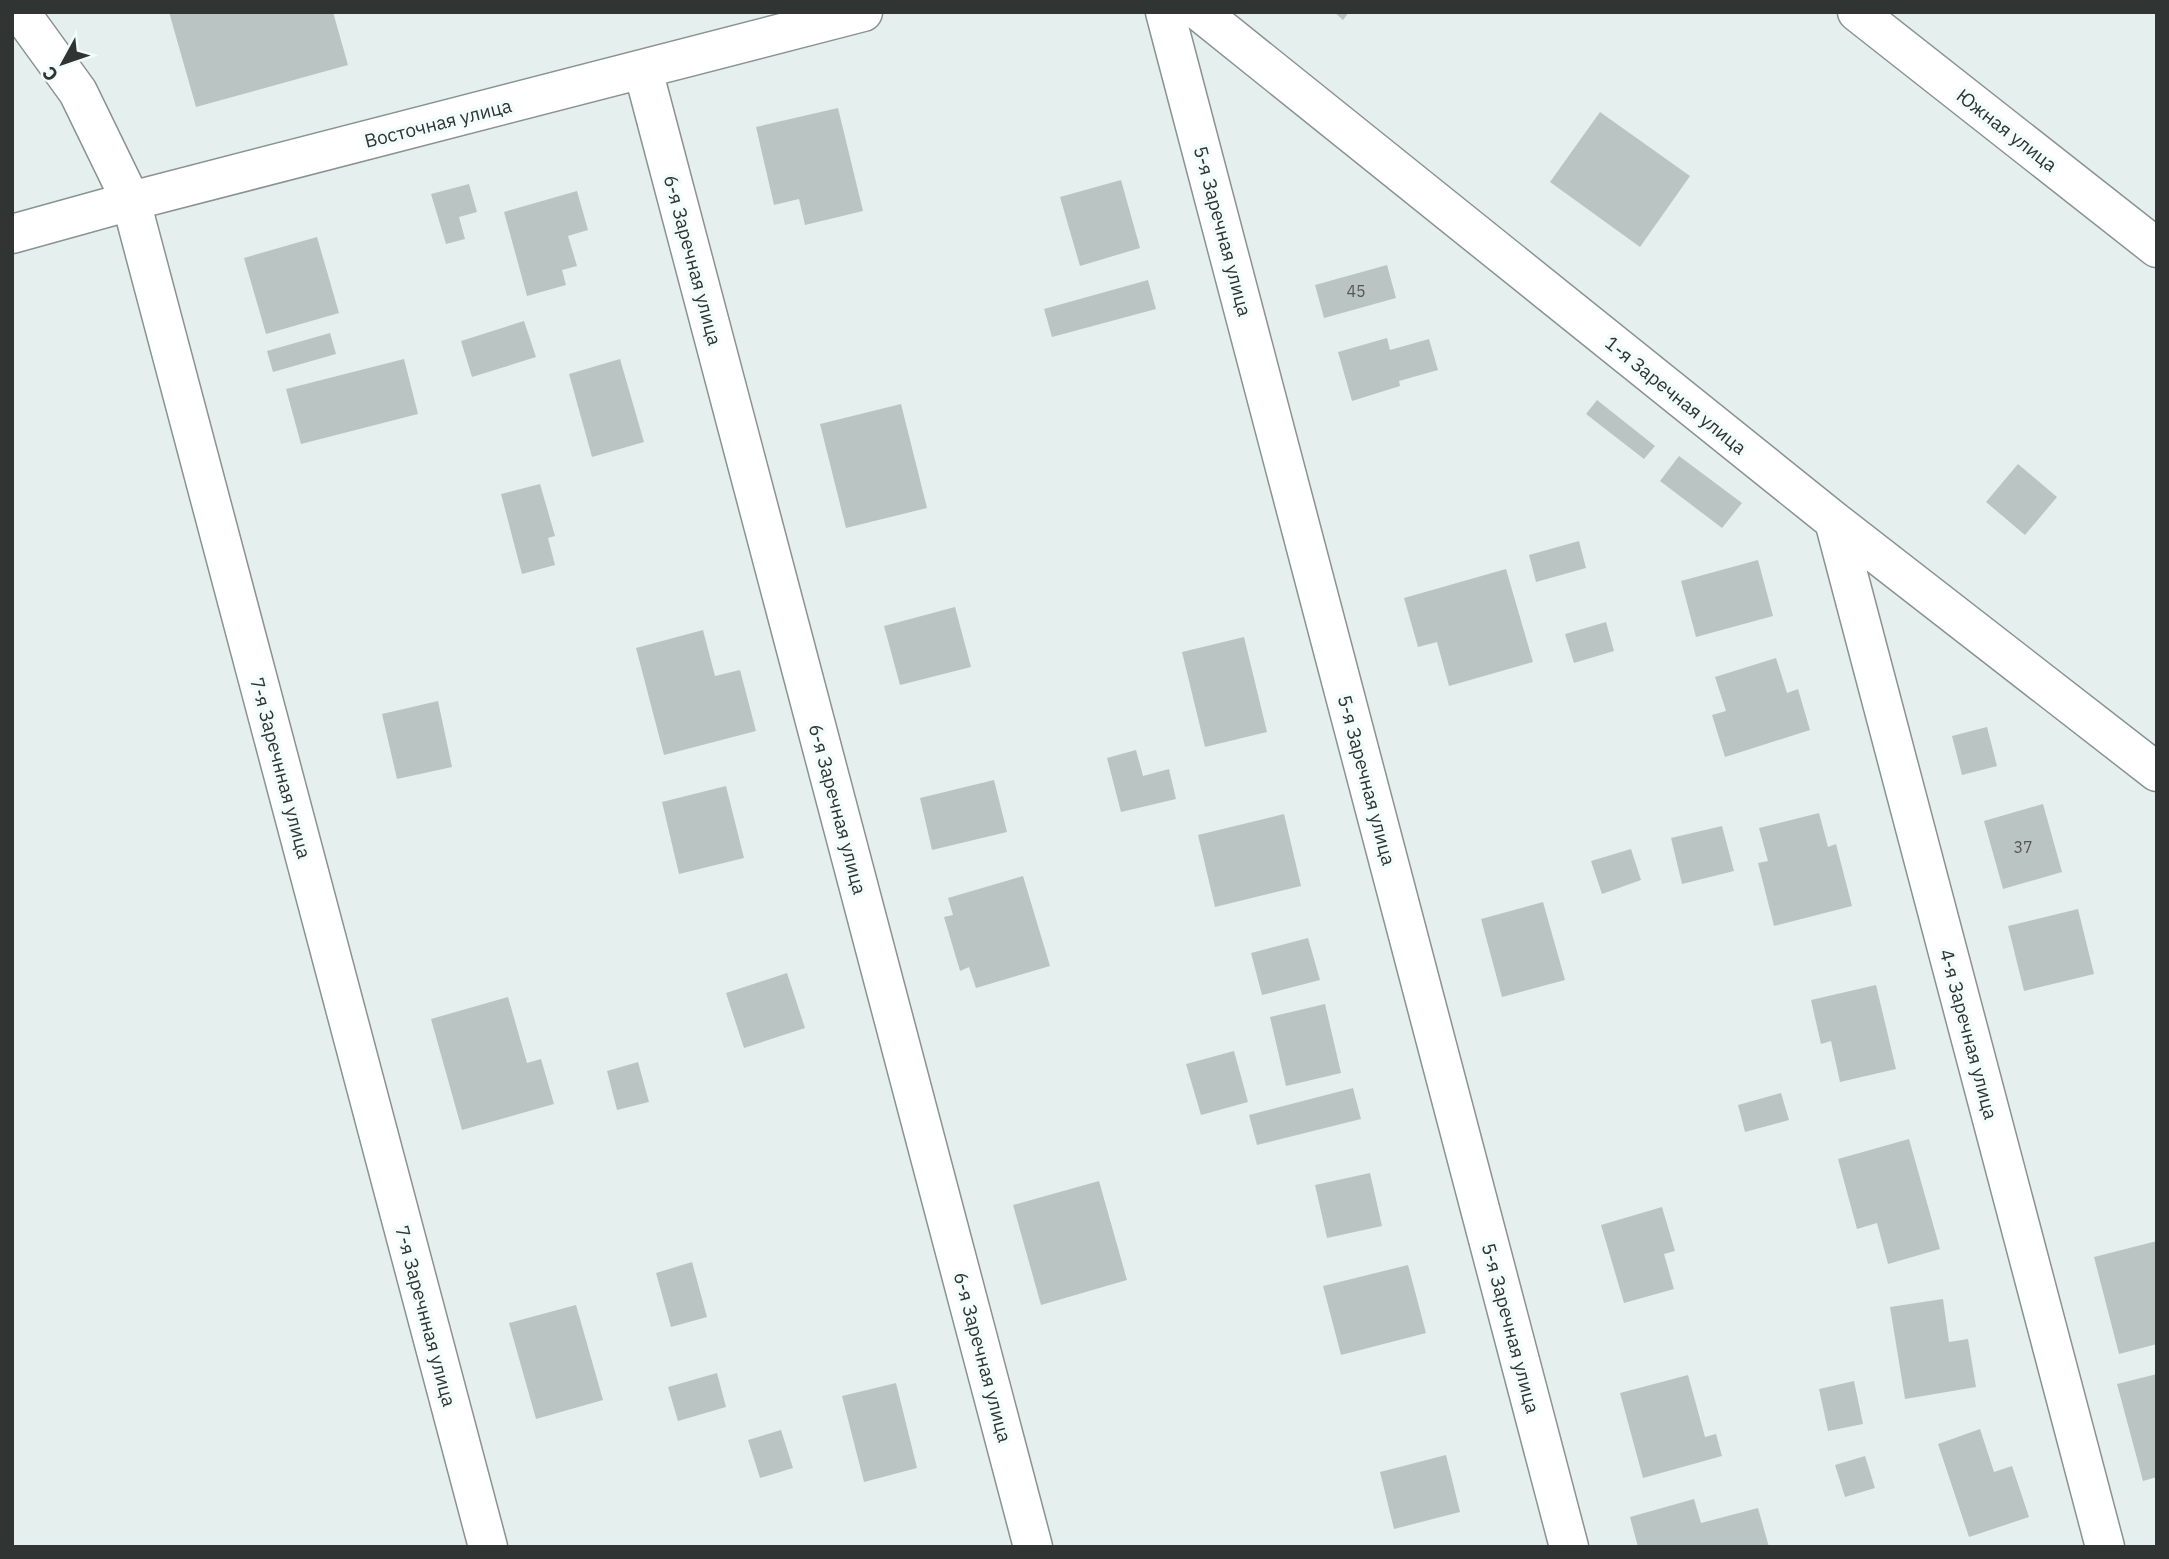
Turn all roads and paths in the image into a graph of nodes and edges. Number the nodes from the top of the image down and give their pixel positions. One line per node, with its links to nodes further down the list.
1 (20, 12): 7 (street, 7-я Заречнная улица)
2 (863, 12): 6 (street, Восточная улица)
3 (1166, 12): 14 (street, 5-я Заречная улица)
4 (1200, 12): 10 (street, 1-я Заречная улица)
5 (1857, 12): 9 (street, Южная улица)
6 (643, 70): 7 (street, Восточная улица); 13 (street, 6-я Заречная улица)
7 (131, 201): 8 (street, Восточная улица); 12 (street, 7-я Заречнная улица)
8 (12, 234)
9 (2157, 248)
10 (1834, 521): 11 (street, 1-я Заречная улица); 15 (street, 4-я Заречная улица)
11 (2157, 772)
12 (488, 1547)
13 (1033, 1547)
14 (1569, 1547)
15 (2105, 1547)

